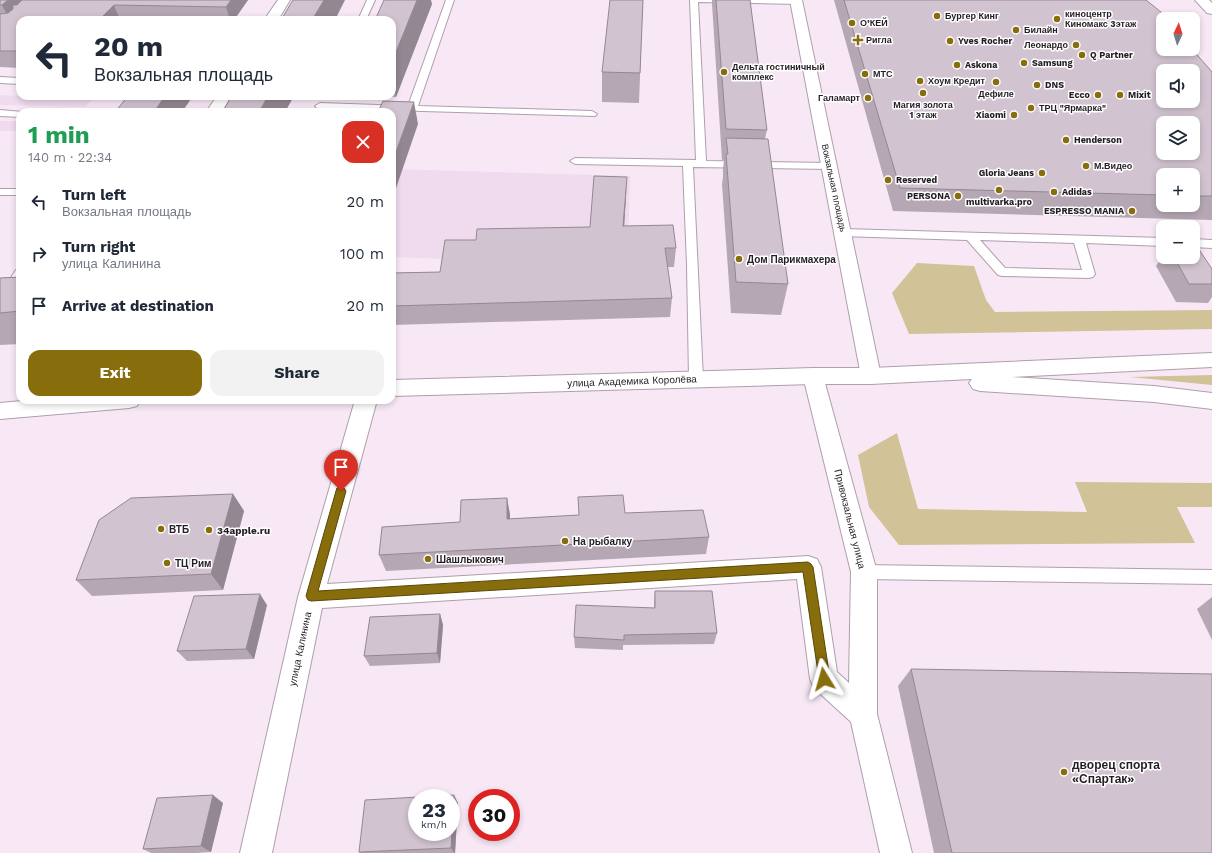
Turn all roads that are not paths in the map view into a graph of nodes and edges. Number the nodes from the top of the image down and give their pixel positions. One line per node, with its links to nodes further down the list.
1 (284, 0): 9 (street)
2 (371, 0): 10 (lane)
3 (450, 0): 14 (lane)
4 (694, 0): 20 (lane)
5 (697, 0): 7 (lane)
6 (1201, 0): 8 (street)
7 (797, 1): 21 (street, Вокзальная площадь)
8 (1212, 10)
9 (274, 16)
10 (364, 16)
11 (0, 80): 12 (lane)
12 (16, 81)
13 (396, 109): 14 (lane)
14 (412, 109): 17 (lane)
15 (0, 113): 16 (lane)
16 (16, 114)
17 (592, 114)
18 (575, 161): 19 (lane)
19 (688, 163): 20 (lane); 35 (lane)
20 (701, 164): 21 (lane)
21 (830, 166): 24 (street, Вокзальная площадь)
22 (0, 192): 23 (lane)
23 (16, 192)
24 (844, 233): 25 (lane); 34 (street, Вокзальная площадь)
25 (971, 237): 26 (lane); 26 (lane)
26 (1079, 240): 27 (lane)
27 (1156, 242)
28 (1200, 243): 29 (lane)
29 (1212, 244)
30 (16, 280): 31 (lane)
31 (10, 291)
32 (1212, 360): 34 (street)
33 (814, 376): 34 (street, улица Академика Королёва); 35 (street, улица Академика Королёва); 41 (street, Привокзальная улица)
34 (871, 376): 37 (street)
35 (696, 379): 36 (street, улица Академика Королёва)
36 (396, 388)
37 (1212, 401)
38 (51, 404): 40 (street)
39 (365, 404): 43 (street, улица Калинина)
40 (0, 410)
41 (864, 572): 42 (lane); 44 (street, Привокзальная улица)
42 (1212, 577)
43 (311, 596): 44 (street); 45 (street, улица Калинина)
44 (863, 714): 46 (street, Привокзальная улица)
45 (256, 853)
46 (896, 853)

